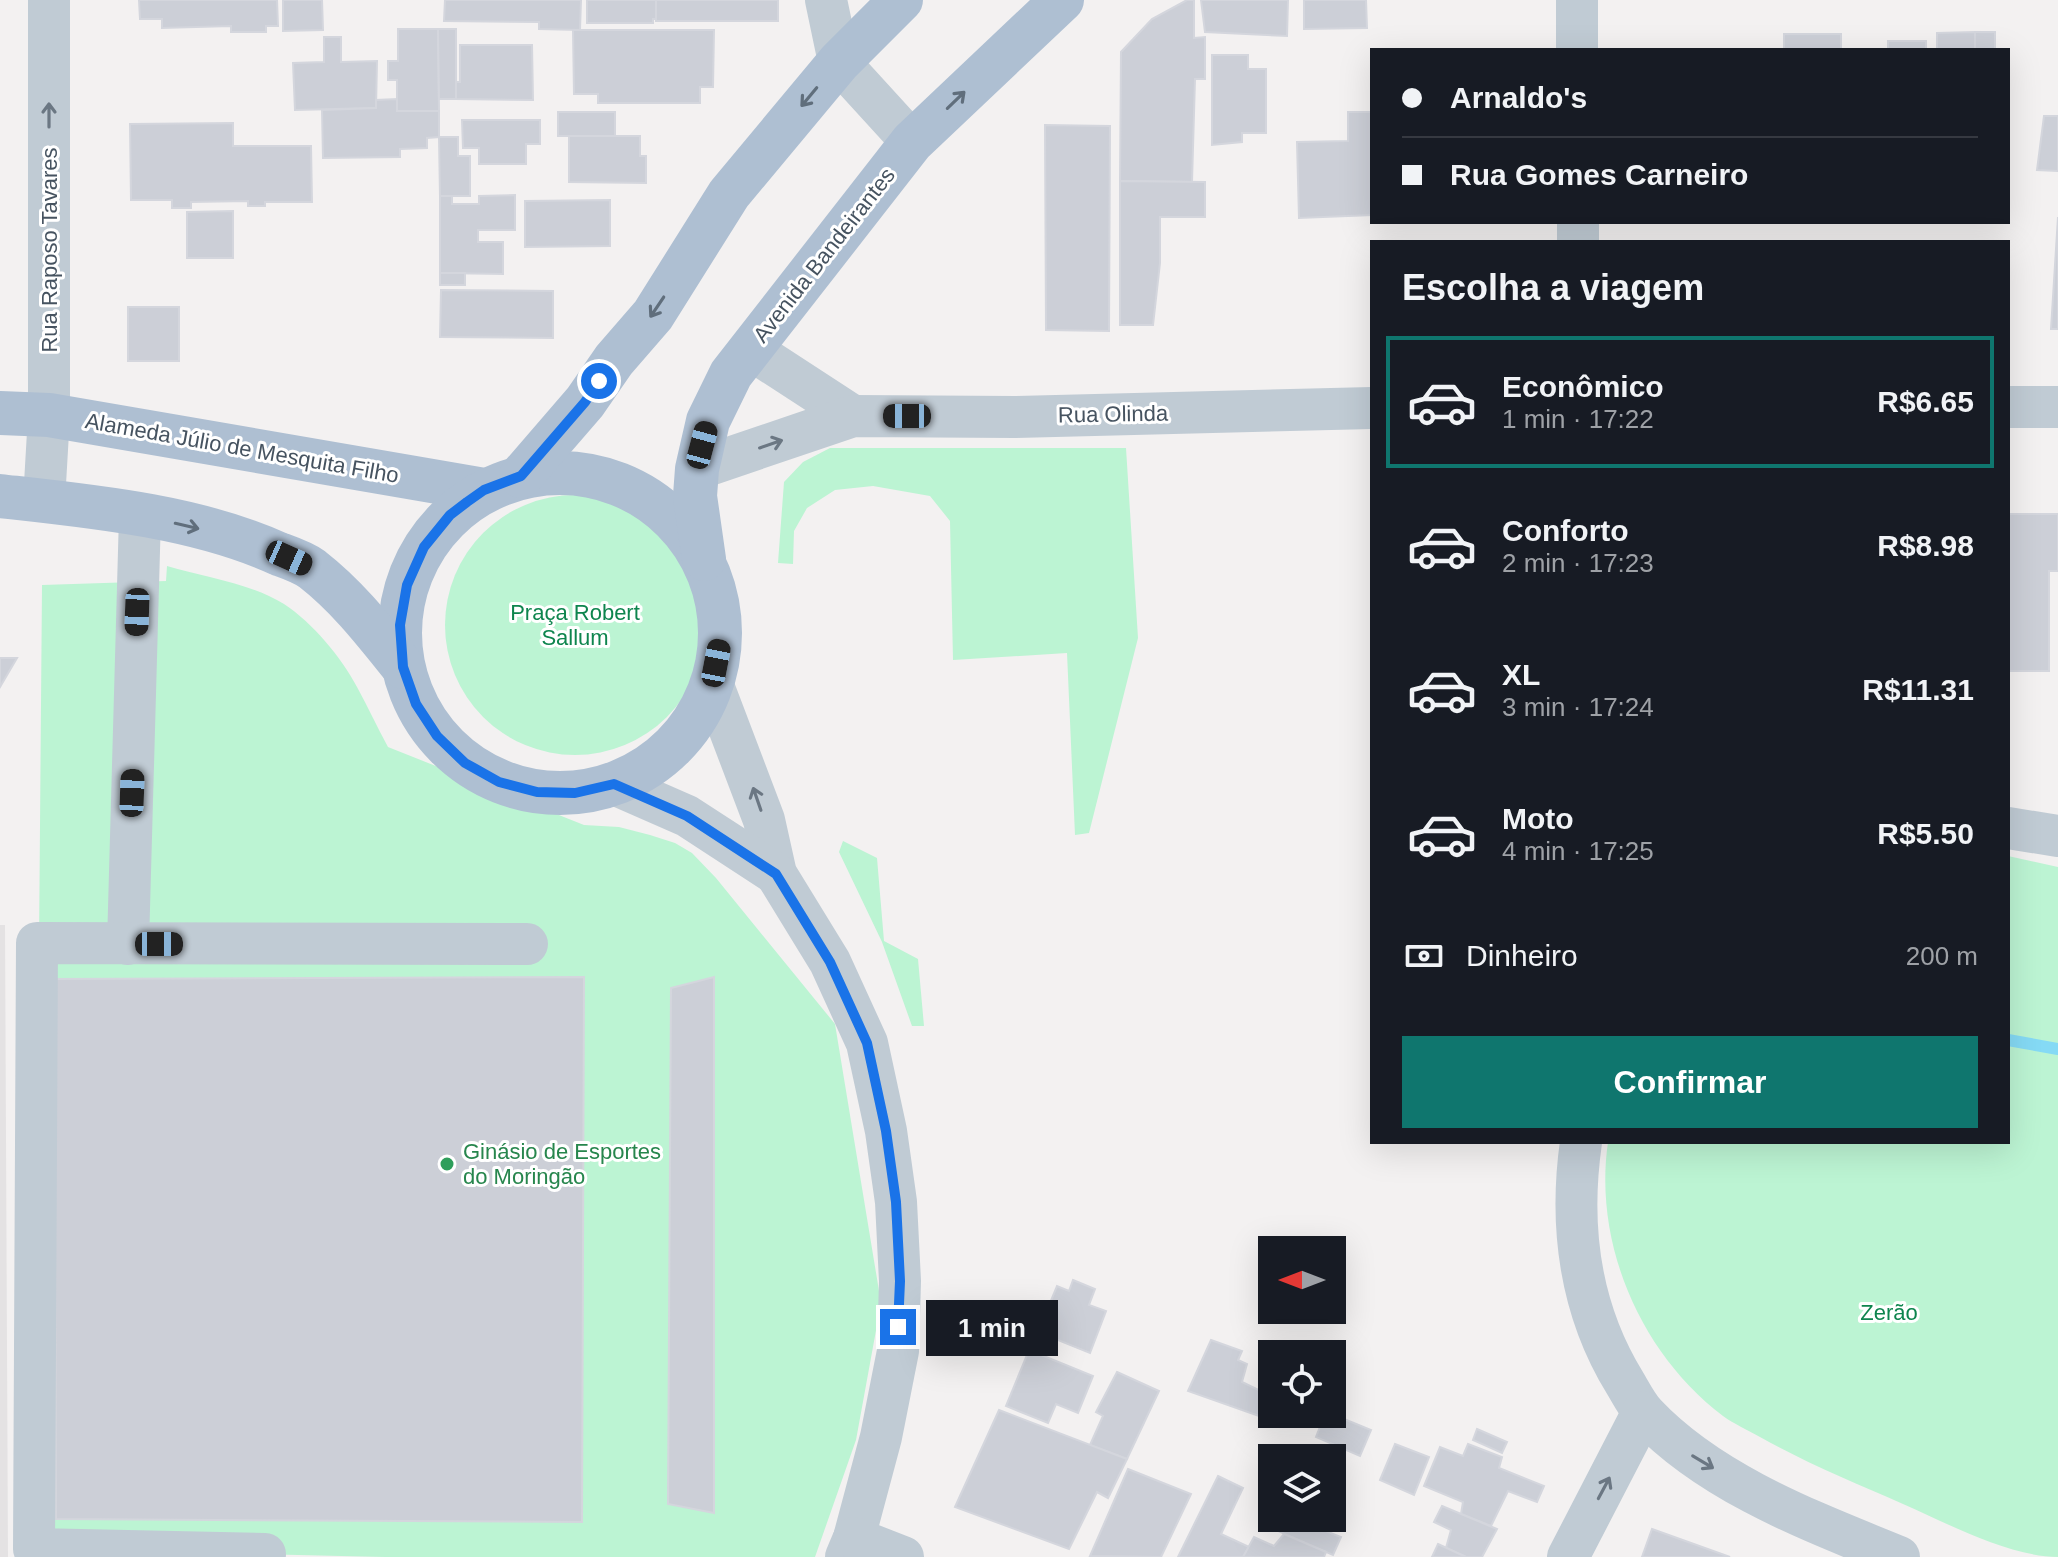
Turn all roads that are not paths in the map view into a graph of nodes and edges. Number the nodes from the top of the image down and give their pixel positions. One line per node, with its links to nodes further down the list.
1 (49, 0): 14 (street, Rua Raposo Tavares, one-way to 1)
2 (826, 0): 7 (street)
3 (901, 0): 7 (main road)
4 (1062, 0): 8 (main road, Avenida Bandeirantes, one-way to 4)
5 (1577, 0): 6 (street)
6 (1577, 48)
7 (839, 62): 8 (street); 17 (main road, one-way to 17)
8 (912, 142): 9 (main road, Avenida Bandeirantes)
9 (750, 349): 15 (street); 16 (main road, Avenida Bandeirantes)
10 (2010, 407): 11 (street)
11 (2058, 407)
12 (1370, 408): 15 (street, Rua Olinda)
13 (0, 413): 14 (main road, Alameda Júlio de Mesquita Filho)
14 (49, 415): 17 (main road, Alameda Júlio de Mesquita Filho); 19 (street, Rua Raposo Tavares)
15 (853, 416): 16 (street, Rua Olinda, one-way to 15)
16 (697, 469): 21 (main road, Avenida Bandeirantes)
17 (502, 483): 21 (main road); 22 (main road)
18 (0, 496): 19 (main road)
19 (44, 501): 20 (main road)
20 (140, 515): 22 (main road, one-way to 22); 28 (street)
21 (705, 565): 23 (main road)
22 (403, 667): 24 (main road)
23 (712, 683): 24 (main road); 27 (street, one-way to 23)
24 (614, 784): 27 (street)
25 (2010, 828): 26 (street)
26 (2058, 836)
27 (776, 874): 32 (street)
28 (128, 944): 29 (street); 33 (street)
29 (527, 944)
30 (1581, 1144): 31 (street)
31 (1643, 1412): 35 (street, one-way to 31); 36 (street, one-way to 36)
32 (850, 1548): 34 (street)
33 (265, 1554)
34 (903, 1557)
35 (1568, 1557)
36 (1899, 1557)

